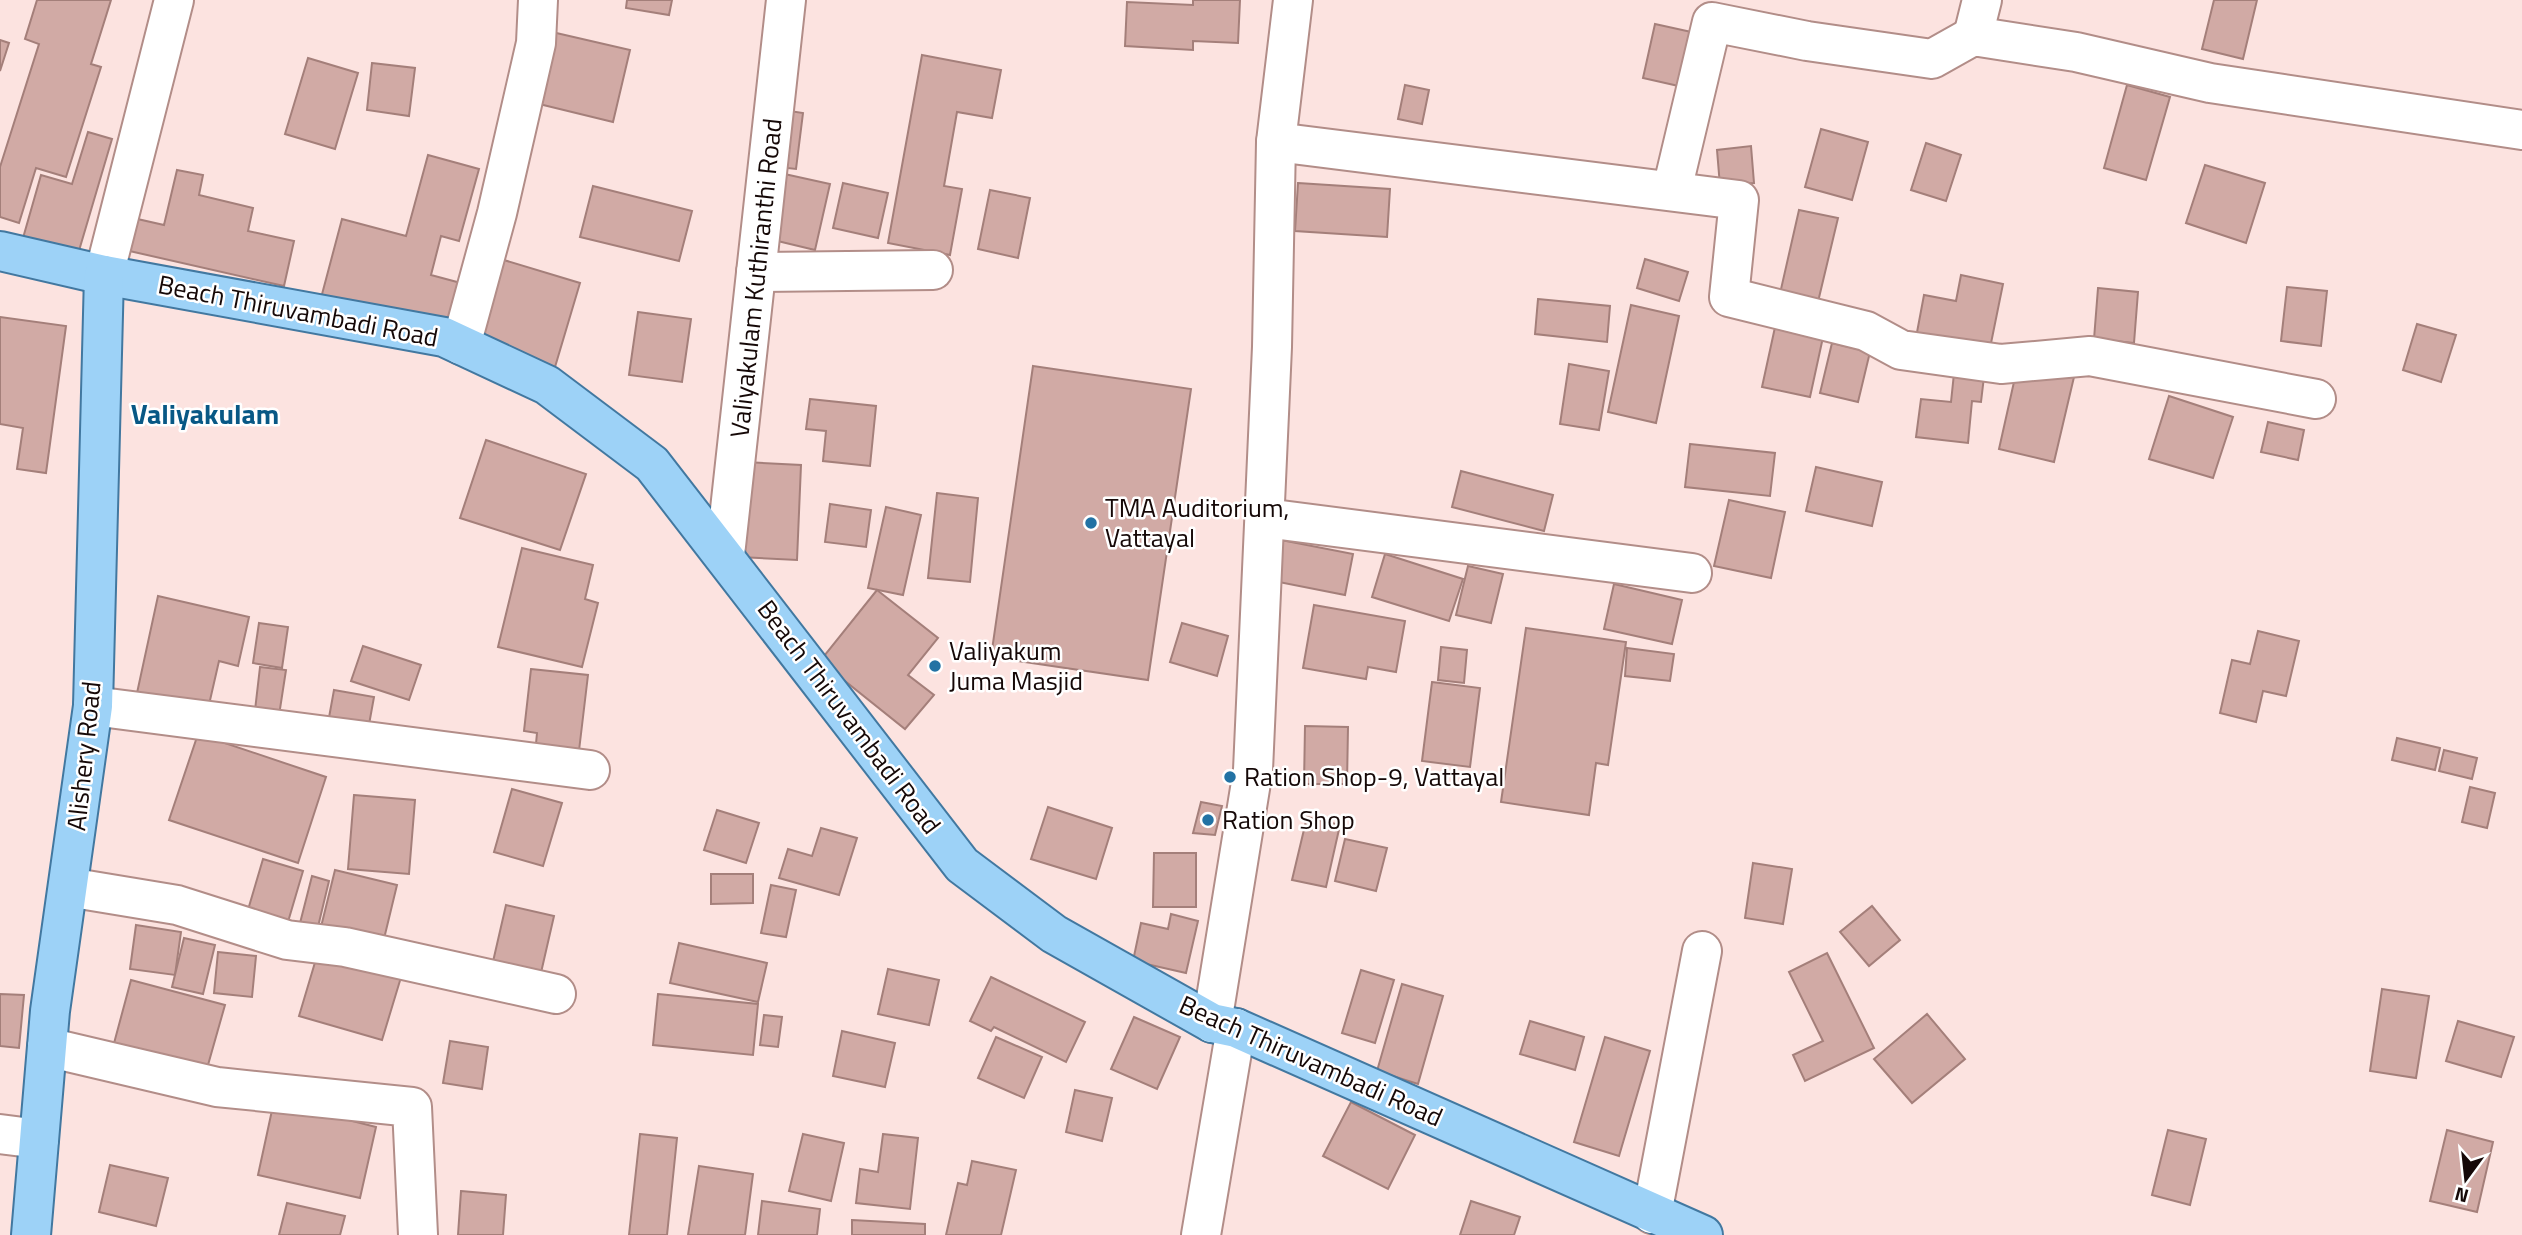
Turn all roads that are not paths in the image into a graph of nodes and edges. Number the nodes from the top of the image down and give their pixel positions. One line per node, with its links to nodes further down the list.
1 (174, 0): 13 (street)
2 (538, 0): 14 (street)
3 (786, 0): 12 (street, Valiyakulam Kuthiranthi Road)
4 (1293, 0): 8 (street)
5 (1982, 0): 6 (street)
6 (1973, 36): 7 (street); 9 (street)
7 (2522, 130)
8 (1276, 142): 9 (street); 16 (street)
9 (1672, 190): 15 (street)
10 (0, 251): 13 (main road, Beach Thiruvambadi Road)
11 (933, 270): 12 (street)
12 (756, 272): 17 (street, Valiyakulam Kuthiranthi Road)
13 (104, 275): 14 (main road, Beach Thiruvambadi Road); 19 (main road, Alishery Road)
14 (461, 345): 17 (main road, Beach Thiruvambadi Road)
15 (2316, 399)
16 (1265, 519): 18 (street); 24 (street)
17 (725, 555): 24 (main road, Beach Thiruvambadi Road)
18 (1692, 573)
19 (93, 706): 20 (street); 21 (main road, Alishery Road)
20 (590, 770)
21 (68, 887): 23 (street); 25 (main road, Alishery Road)
22 (1702, 951): 28 (street)
23 (556, 994)
24 (1224, 1025): 28 (main road, Beach Thiruvambadi Road); 31 (street)
25 (47, 1047): 27 (main road, Alishery Road); 30 (street)
26 (0, 1134): 27 (street)
27 (39, 1139): 29 (main road, Alishery Road)
28 (1653, 1214): 32 (main road, Beach Thiruvambadi Road)
29 (31, 1235)
30 (418, 1235)
31 (1201, 1235)
32 (1703, 1235)

